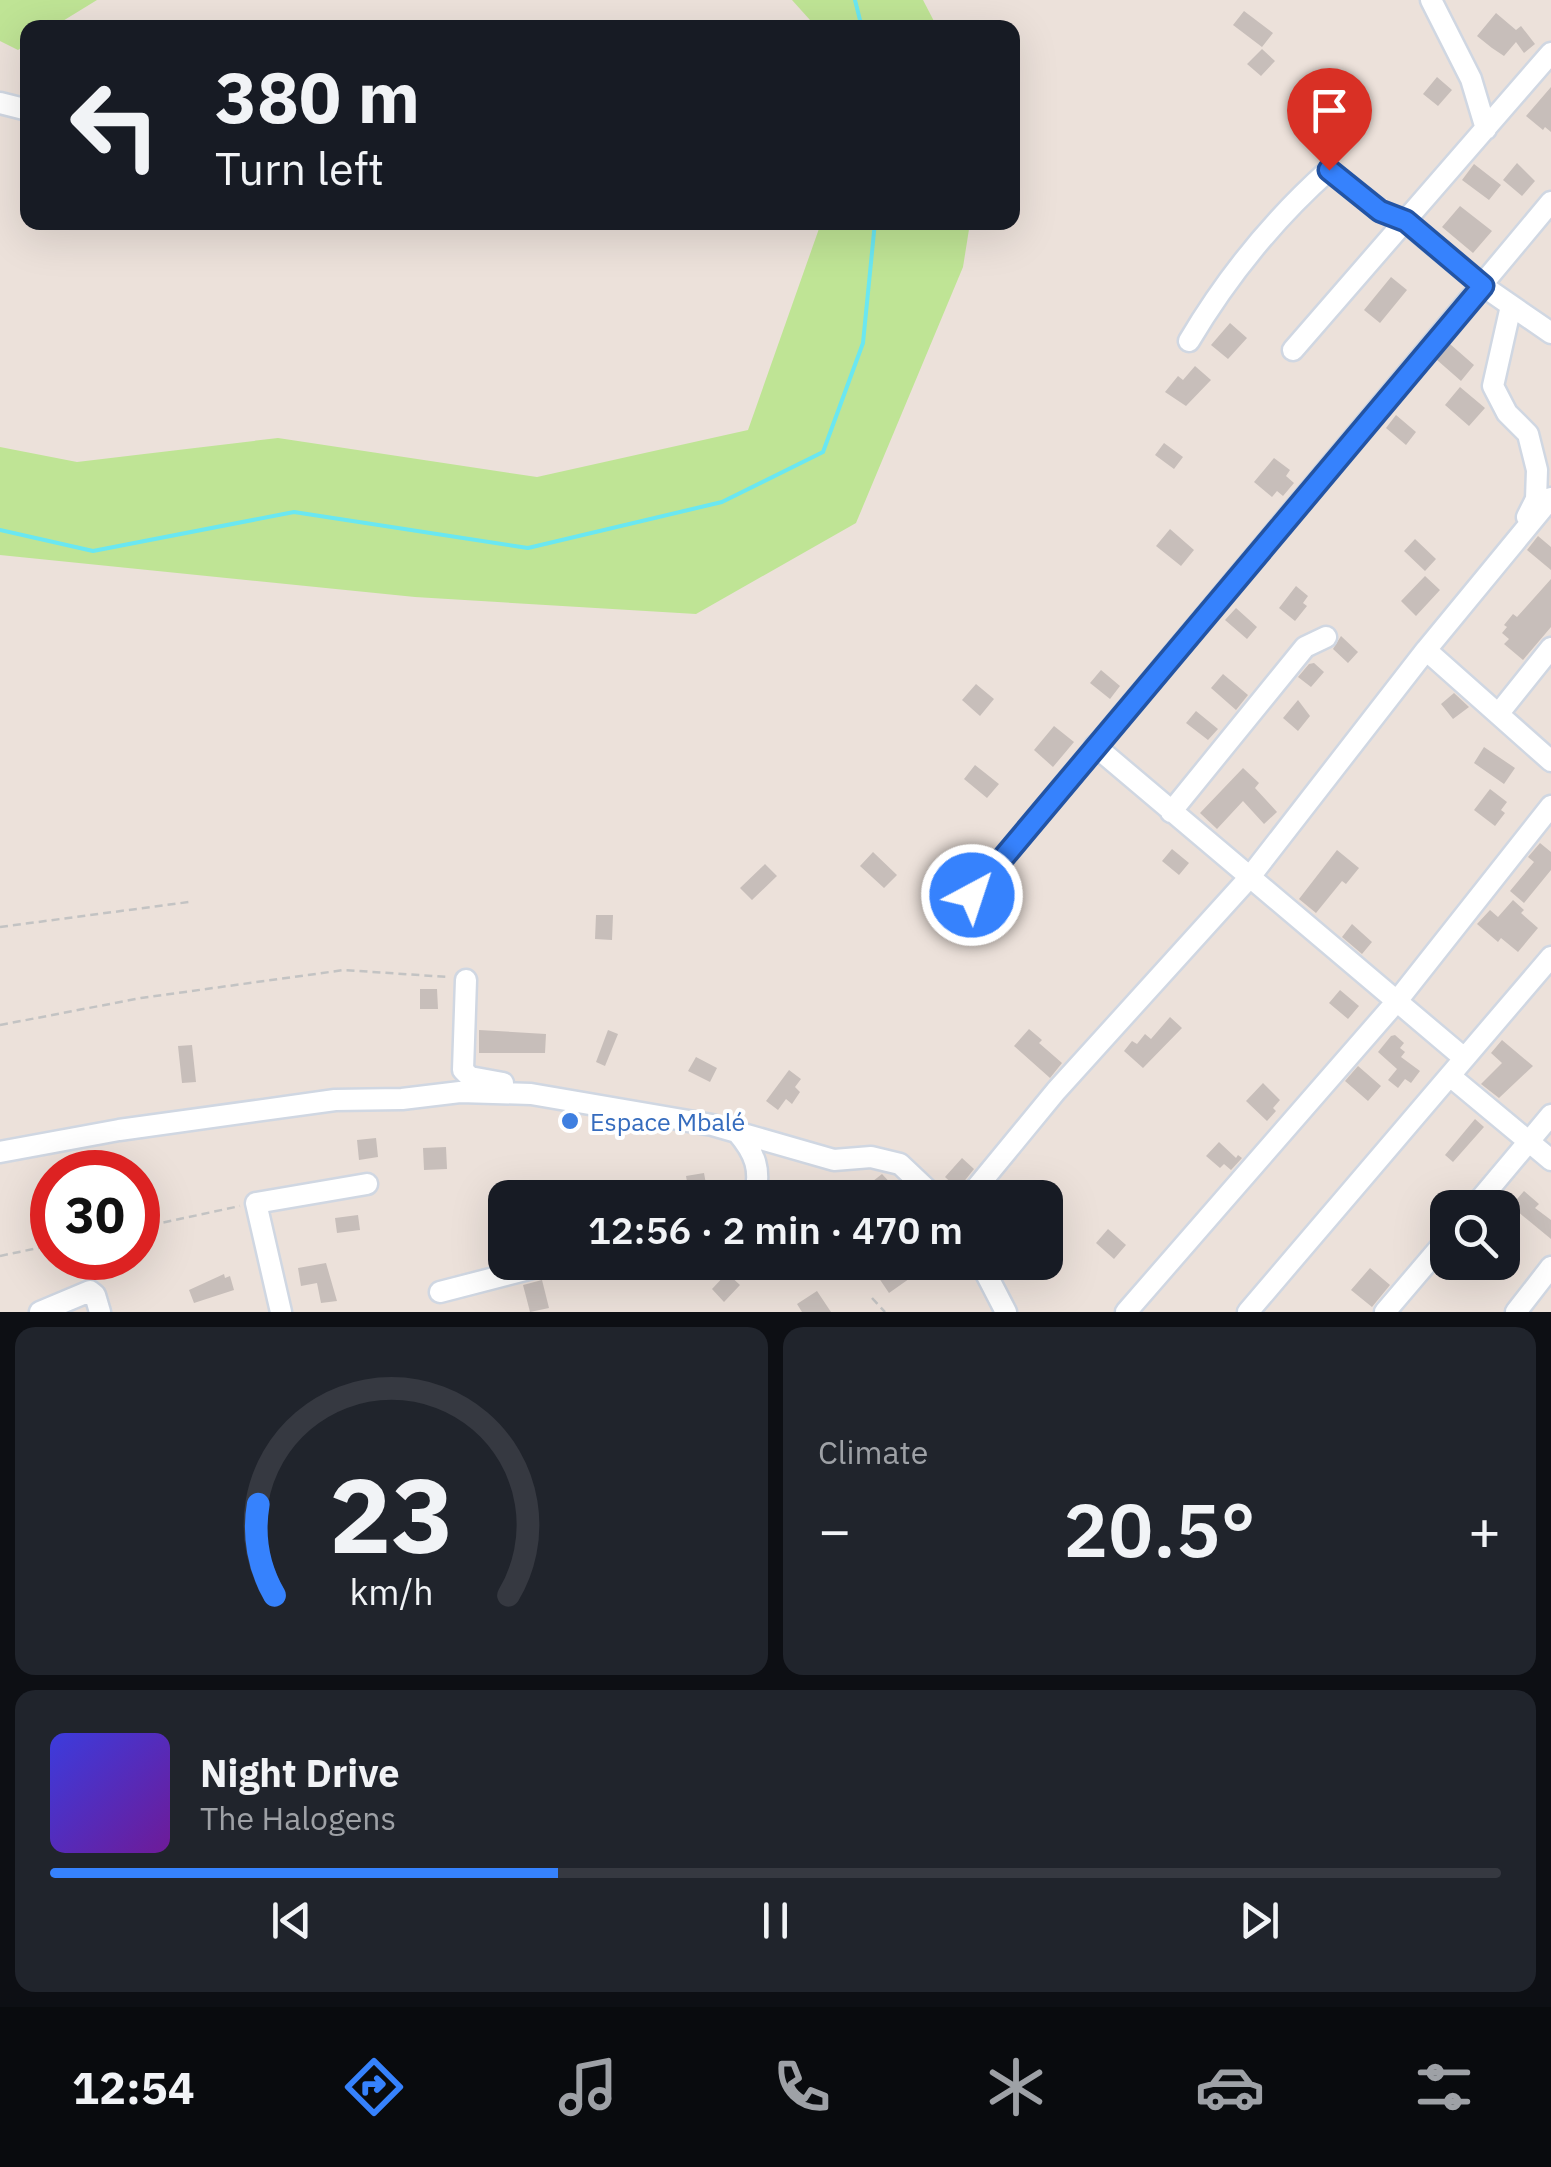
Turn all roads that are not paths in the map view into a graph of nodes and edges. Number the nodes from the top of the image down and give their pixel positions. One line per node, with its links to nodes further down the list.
1 (1430, 0): 3 (street)
2 (1551, 53): 3 (street)
3 (1486, 129): 5 (street)
4 (1551, 202): 6 (street)
5 (1406, 221): 6 (street); 9 (street); 10 (street)
6 (1483, 286): 7 (street); 18 (street)
7 (1511, 306): 8 (street); 13 (street)
8 (1551, 333)
9 (1189, 342)
10 (1292, 350)
11 (1551, 498): 12 (street)
12 (1544, 521): 13 (street)
13 (1518, 537): 16 (street)
14 (1326, 637): 21 (street)
15 (1551, 648): 17 (street)
16 (1426, 650): 17 (street); 22 (street)
17 (1499, 714): 19 (street)
18 (1095, 746): 21 (street); 23 (street)
19 (1551, 761)
20 (1551, 806): 26 (street)
21 (1171, 812): 22 (street)
22 (1249, 878): 26 (street); 37 (street)
23 (972, 895)
24 (1551, 956): 27 (street)
25 (466, 980): 29 (street)
26 (1397, 1001): 27 (street); 49 (street)
27 (1464, 1058): 28 (street)
28 (1450, 1076): 32 (street); 50 (street)
29 (532, 1094): 31 (street); 33 (street)
30 (1551, 1115): 32 (street)
31 (738, 1132): 35 (street); 36 (street)
32 (1529, 1141): 34 (street); 39 (street)
33 (0, 1152)
34 (1551, 1160)
35 (757, 1180)
36 (917, 1180)
37 (983, 1180)
38 (368, 1184): 47 (street)
39 (1488, 1190)
40 (1430, 1259): 51 (street)
41 (1551, 1267): 52 (street)
42 (488, 1280): 44 (street)
43 (989, 1280): 48 (street)
44 (440, 1292)
45 (40, 1312): 46 (street)
46 (100, 1312)
47 (281, 1312)
48 (1006, 1312)
49 (1126, 1312)
50 (1248, 1312)
51 (1385, 1312)
52 (1516, 1312)

